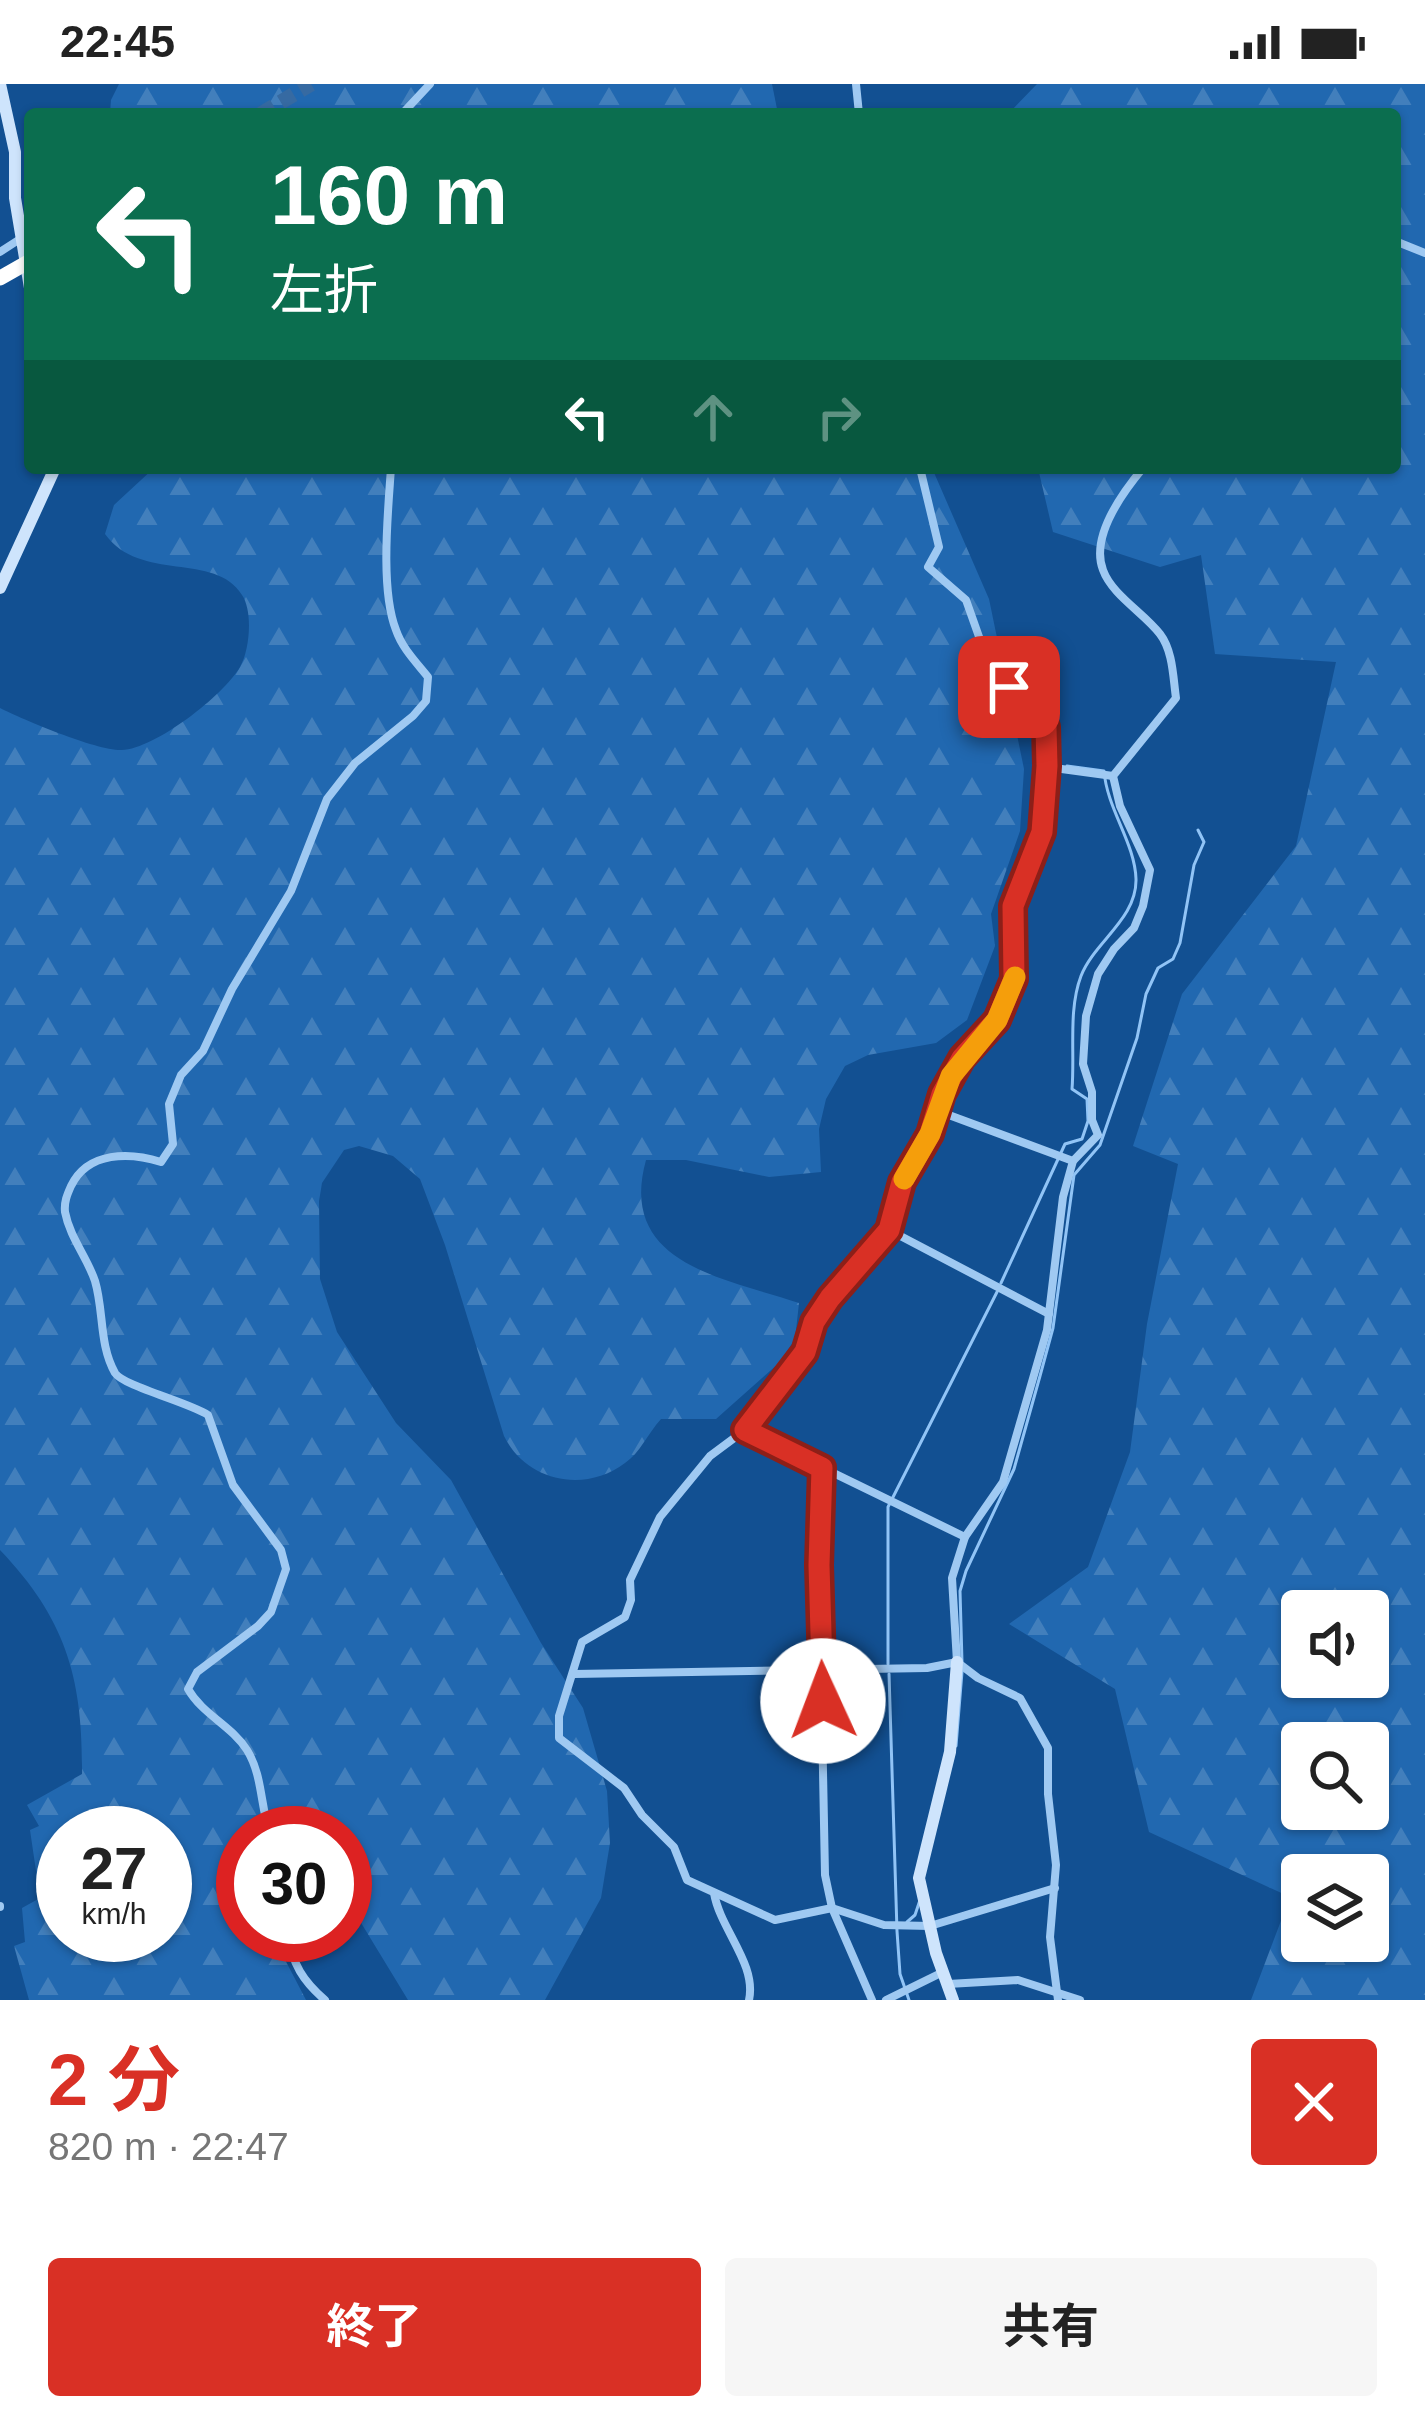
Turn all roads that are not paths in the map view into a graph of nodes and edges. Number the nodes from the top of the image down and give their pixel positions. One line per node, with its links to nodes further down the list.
1 (430, 84): 3 (street)
2 (0, 85): 4 (main road)
3 (408, 108)
4 (24, 226)
5 (24, 254): 6 (highway, bridge)
6 (0, 274)
7 (52, 474): 11 (main road)
8 (391, 474): 24 (street)
9 (921, 474): 12 (street)
10 (1139, 474): 13 (street)
11 (0, 588)
12 (1047, 766): 13 (street); 14 (street)
13 (1113, 776): 15 (street)
14 (938, 1111): 15 (street); 16 (street)
15 (1073, 1161): 17 (street)
16 (889, 1230): 17 (street); 18 (street)
17 (1049, 1314): 20 (street)
18 (745, 1430): 19 (street); 23 (street)
19 (822, 1468): 20 (street); 22 (street)
20 (965, 1537): 21 (street)
21 (957, 1662): 22 (street); 25 (street); 28 (main road)
22 (821, 1669): 23 (street); 27 (street)
23 (574, 1675): 26 (street)
24 (263, 1806)
25 (1055, 1888): 28 (street); 31 (street)
26 (714, 1893): 27 (street); 33 (street)
27 (832, 1908): 28 (street); 34 (street)
28 (930, 1926): 30 (main road)
29 (294, 1962): 32 (street)
30 (946, 1978): 31 (street); 35 (street); 36 (main road)
31 (1058, 1996): 37 (street)
32 (325, 2000)
33 (748, 2000)
34 (872, 2000)
35 (886, 2000)
36 (952, 2000)
37 (1080, 2000)

